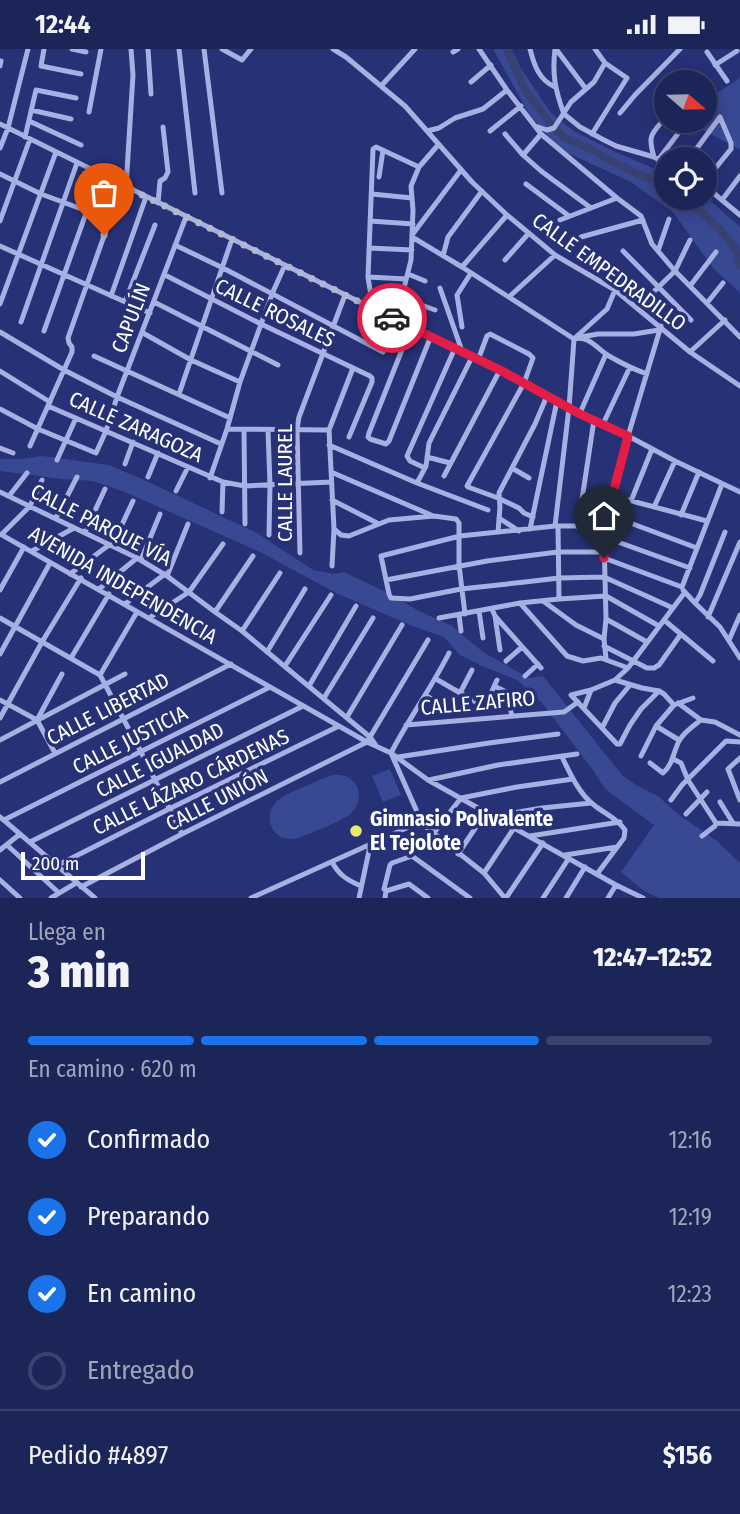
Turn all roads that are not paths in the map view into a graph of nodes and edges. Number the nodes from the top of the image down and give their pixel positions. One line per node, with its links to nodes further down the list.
1 (28, 49): 43 (street)
2 (44, 49): 25 (street)
3 (72, 49): 19 (street)
4 (101, 49): 36 (street)
5 (131, 49): 73 (street)
6 (148, 49): 32 (street)
7 (179, 49): 75 (street)
8 (213, 49): 18 (street)
9 (222, 49): 10 (street)
10 (251, 49)
11 (334, 49): 28 (street, CALLE EMPEDRADILLO)
12 (415, 49): 28 (street)
13 (479, 49): 23 (street)
14 (530, 49): 29 (street)
15 (556, 49): 29 (street); 30 (street)
16 (595, 49): 22 (street)
17 (680, 49): 37 (street)
18 (204, 51): 76 (street)
19 (86, 52)
20 (707, 52): 24 (street)
21 (738, 52): 24 (street)
22 (606, 63): 30 (street); 50 (street)
23 (491, 65): 27 (street); 31 (street)
24 (715, 65): 26 (street)
25 (81, 74)
26 (727, 81)
27 (471, 82)
28 (381, 86): 44 (street, CALLE EMPEDRADILLO)
29 (555, 87): 38 (street)
30 (586, 89): 38 (street)
31 (507, 90): 34 (street); 44 (street)
32 (151, 94)
33 (76, 98): 35 (street)
34 (521, 106): 45 (street); 46 (street)
35 (31, 110): 39 (street); 40 (street)
36 (89, 112)
37 (620, 113)
38 (564, 114): 46 (street); 50 (street)
39 (71, 119)
40 (29, 121): 51 (street); 52 (street)
41 (0, 124): 43 (street)
42 (163, 127): 85 (street)
43 (8, 128): 51 (street); 56 (street)
44 (427, 131): 53 (street, CALLE EMPEDRADILLO)
45 (490, 131)
46 (544, 132): 60 (street); 82 (street)
47 (654, 132): 59 (street)
48 (678, 133): 54 (street)
49 (505, 134): 60 (street)
50 (592, 134): 61 (street)
51 (28, 138): 58 (street); 71 (street)
52 (81, 145)
53 (438, 145): 63 (street); 65 (street, CALLE EMPEDRADILLO)
54 (666, 147)
55 (698, 147): 64 (street)
56 (0, 148)
57 (383, 150): 63 (street); 68 (street); 68 (street)
58 (56, 152): 62 (street); 77 (street)
59 (654, 153)
60 (523, 155): 86 (street)
61 (654, 158)
62 (77, 163): 67 (street); 84 (street)
63 (419, 167): 81 (street)
64 (717, 167)
65 (461, 170): 74 (street, CALLE EMPEDRADILLO); 100 (street)
66 (0, 174): 71 (street)
67 (100, 174): 73 (street); 87 (street)
68 (375, 176): 70 (street); 78 (street)
69 (740, 176): 83 (street)
70 (387, 178)
71 (15, 181): 77 (street); 95 (street)
72 (526, 184): 90 (street)
73 (124, 186): 80 (street); 127 (street)
74 (482, 191): 89 (street, CALLE EMPEDRADILLO); 113 (street)
75 (195, 193)
76 (222, 193)
77 (41, 194): 84 (street); 111 (street)
78 (372, 194): 81 (street); 96 (street)
79 (717, 195): 83 (street)
80 (146, 197): 85 (street); 134 (street)
81 (412, 198): 97 (street)
82 (617, 198): 86 (street); 94 (street)
83 (722, 200): 88 (street)
84 (63, 202): 87 (street); 115 (street)
85 (158, 203): 91 (street)
86 (591, 208): 90 (street)
87 (87, 211): 121 (street)
88 (740, 213)
89 (507, 215): 99 (street, CALLE EMPEDRADILLO); 117 (street)
90 (569, 216): 93 (street)
91 (186, 217): 102 (street); 104 (street, CAPULÍN)
92 (669, 219): 109 (street)
93 (560, 220)
94 (643, 220): 101 (street); 109 (street)
95 (0, 221)
96 (370, 221): 97 (street); 106 (street)
97 (412, 224): 100 (street)
98 (155, 225): 138 (street)
99 (529, 233): 112 (street, CALLE EMPEDRADILLO); 114 (street)
100 (412, 236): 107 (street); 113 (street)
101 (581, 237)
102 (232, 239): 116 (street); 118 (street)
103 (690, 240): 119 (street)
104 (175, 245): 118 (street); 122 (street, CAPULÍN)
105 (0, 246): 111 (street)
106 (369, 247): 107 (street); 124 (street)
107 (412, 250): 123 (street)
108 (623, 251): 129 (street)
109 (658, 251): 119 (street)
110 (716, 252): 128 (street)
111 (19, 254): 115 (street); 141 (street)
112 (555, 255): 131 (street, CALLE EMPEDRADILLO); 135 (street)
113 (443, 256): 117 (street)
114 (505, 260)
115 (41, 264): 121 (street); 149 (street)
116 (285, 265): 132 (street); 133 (street)
117 (461, 267): 120 (street)
118 (223, 268): 132 (street); 137 (street)
119 (675, 271): 128 (street); 129 (street)
120 (471, 273): 135 (street); 154 (street)
121 (65, 275): 127 (street); 156 (street)
122 (165, 275): 137 (street, CALLE ROSALES); 139 (street, CAPULÍN)
123 (407, 276): 124 (street); 125 (street); 136 (street)
124 (368, 277): 143 (street)
125 (425, 281)
126 (723, 283): 140 (street)
127 (86, 285): 134 (street); 176 (street)
128 (690, 286): 140 (street)
129 (658, 287): 142 (street); 147 (street)
130 (440, 288): 164 (street)
131 (615, 290): 142 (street, CALLE EMPEDRADILLO); 162 (street)
132 (272, 294): 150 (street); 151 (street)
133 (345, 295): 143 (street); 151 (street, CALLE LAUREL)
134 (111, 296): 138 (street)
135 (509, 297): 162 (street)
136 (402, 298): 144 (street); 146 (street)
137 (212, 299): 150 (street, CALLE ROSALES); 152 (street)
138 (125, 302): 145 (street)
139 (154, 302): 145 (street, CAPULÍN); 152 (street)
140 (707, 303): 148 (street)
141 (0, 304)
142 (637, 308): 155 (street, CALLE EMPEDRADILLO)
143 (375, 309): 146 (street)
144 (435, 310)
145 (150, 313): 158 (street, CAPULÍN)
146 (396, 320): 153 (street)
147 (691, 320)
148 (725, 320): 159 (street); 167 (street)
149 (21, 322)
150 (261, 324): 165 (street); 168 (street, CALLE ROSALES)
151 (334, 325): 166 (street); 168 (street, CALLE LAUREL)
152 (202, 327): 165 (street); 172 (street)
153 (411, 327): 160 (street); 160 (street)
154 (463, 327)
155 (660, 328): 161 (street); 167 (street, CALLE EMPEDRADILLO); 180 (street)
156 (44, 331)
157 (0, 332): 176 (street)
158 (143, 333): 172 (street); 177 (street, CAPULÍN)
159 (740, 335)
160 (431, 336): 163 (street)
161 (581, 337): 162 (street); 169 (street)
162 (573, 339): 189 (street)
163 (455, 348): 164 (street); 220 (street)
164 (462, 351): 171 (street)
165 (251, 352): 173 (street); 181 (street)
166 (383, 352)
167 (690, 352): 183 (street, CALLE EMPEDRADILLO)
168 (322, 354): 175 (street, CALLE ROSALES); 198 (street, CALLE LAUREL)
169 (606, 354): 174 (street); 191 (street)
170 (94, 356): 177 (street)
171 (475, 359): 178 (street); 182 (street); 214 (street)
172 (191, 361): 181 (street); 184 (street)
173 (278, 365)
174 (630, 367): 180 (street); 195 (street)
175 (354, 368): 201 (street); 204 (street, CALLE ROSALES)
176 (64, 370): 186 (street); 188 (street)
177 (128, 370): 184 (street); 186 (street, CAPULÍN)
178 (500, 370): 182 (street); 217 (street)
179 (0, 371): 188 (street, CALLE ZARAGOZA)
180 (647, 374): 203 (street)
181 (240, 382): 193 (street)
182 (524, 383): 185 (street); 244 (street)
183 (740, 386)
184 (179, 394): 193 (street)
185 (547, 396): 187 (street); 221 (street)
186 (117, 397): 202 (street, CAPULÍN); 207 (street)
187 (557, 401): 189 (street); 256 (street)
188 (49, 404): 192 (street, CALLE ZARAGOZA); 196 (street)
189 (569, 408): 191 (street); 263 (street)
190 (0, 409): 196 (street)
191 (580, 414): 194 (street)
192 (76, 418): 202 (street, CALLE ZARAGOZA); 205 (street)
193 (230, 418): 197 (street)
194 (594, 420): 195 (street); 264 (street)
195 (603, 424): 203 (street)
196 (38, 429): 205 (street); 209 (street)
197 (227, 429): 199 (street); 207 (street)
198 (297, 429): 200 (street); 201 (street); 234 (street, CALLE LAUREL)
199 (244, 430): 200 (street); 237 (street)
200 (268, 430): 236 (street)
201 (329, 430): 208 (street)
202 (106, 431): 205 (street, CAPULÍN); 206 (street, CALLE ZARAGOZA)
203 (628, 436): 211 (street); 243 (street)
204 (349, 437)
205 (66, 441): 215 (street)
206 (133, 442): 213 (street, CALLE ZARAGOZA); 218 (street)
207 (221, 445): 228 (street)
208 (329, 445): 222 (street); 233 (street)
209 (30, 446)
210 (0, 447): 212 (street)
211 (652, 449): 216 (street); 247 (street)
212 (13, 453)
213 (158, 453): 219 (street, CALLE ZARAGOZA); 227 (street)
214 (427, 457): 217 (street); 220 (street)
215 (57, 460)
216 (675, 461): 223 (street); 249 (street)
217 (450, 463): 225 (street)
218 (125, 464)
219 (188, 467): 228 (street, CALLE ZARAGOZA); 239 (street)
220 (425, 468): 233 (street)
221 (512, 468): 229 (street); 244 (street)
222 (331, 472): 232 (street); 255 (street)
223 (699, 472): 235 (street); 254 (street)
224 (27, 473): 242 (street)
225 (444, 476)
226 (77, 477): 258 (street)
227 (148, 477)
228 (210, 478): 231 (street, CALLE ZARAGOZA)
229 (529, 478)
230 (43, 480): 248 (street)
231 (223, 482): 237 (street, CALLE ZARAGOZA); 251 (street)
232 (331, 482): 234 (street, CALLE ZARAGOZA); 245 (street)
233 (417, 483): 250 (street)
234 (299, 484): 236 (street, CALLE ZARAGOZA); 284 (street, CALLE LAUREL)
235 (722, 484): 241 (street); 259 (street)
236 (270, 485): 237 (street, CALLE ZARAGOZA); 274 (street)
237 (245, 486): 262 (street)
238 (105, 489): 270 (street)
239 (176, 491)
240 (0, 492): 242 (street, CALLE PARQUE VÍA)
241 (740, 492)
242 (9, 496): 248 (street, CALLE PARQUE VÍA)
243 (613, 496): 247 (street); 253 (street)
244 (498, 498): 256 (street); 257 (street)
245 (332, 500): 260 (street); 267 (street)
246 (133, 501): 279 (street)
247 (631, 501): 249 (street)
248 (30, 506): 258 (street, CALLE PARQUE VÍA); 273 (street)
249 (654, 507): 254 (street)
250 (488, 510)
251 (222, 512)
252 (160, 514): 287 (street)
253 (608, 515): 265 (street); 281 (street)
254 (681, 515): 259 (street)
255 (434, 516): 260 (street); 275 (street)
256 (533, 517): 268 (street)
257 (499, 518): 269 (street); 271 (street)
258 (56, 519): 266 (street, CALLE PARQUE VÍA)
259 (707, 521): 281 (street)
260 (377, 523): 267 (street)
261 (188, 524): 294 (street)
262 (245, 524)
263 (556, 526): 264 (street); 268 (street); 283 (street)
264 (578, 526): 265 (street)
265 (606, 526): 276 (street)
266 (74, 527): 270 (street, CALLE PARQUE VÍA); 282 (street)
267 (334, 529): 290 (street)
268 (530, 529): 269 (street)
269 (519, 531): 271 (street)
270 (85, 532): 279 (street, CALLE PARQUE VÍA)
271 (498, 532): 275 (street)
272 (724, 532): 312 (street)
273 (1, 534): 280 (street, AVENIDA INDEPENDENCIA)
274 (269, 535)
275 (460, 536): 289 (street); 298 (street)
276 (604, 537): 285 (street); 291 (street)
277 (740, 542): 323 (street)
278 (223, 544): 305 (street)
279 (111, 545): 287 (street, CALLE PARQUE VÍA); 293 (street)
280 (24, 547): 282 (street, AVENIDA INDEPENDENCIA); 299 (street)
281 (697, 548): 291 (street)
282 (32, 551): 288 (street, AVENIDA INDEPENDENCIA)
283 (558, 552): 285 (street); 289 (street); 297 (street)
284 (300, 554)
285 (604, 555): 295 (street); 304 (street)
286 (253, 556): 319 (street)
287 (139, 559): 294 (street, CALLE PARQUE VÍA); 300 (street)
288 (50, 563): 293 (street, AVENIDA INDEPENDENCIA); 332 (street)
289 (459, 565): 298 (street); 302 (street)
290 (332, 566)
291 (690, 568): 304 (street)
292 (280, 573): 333 (street)
293 (71, 574): 296 (street, AVENIDA INDEPENDENCIA)
294 (166, 575): 305 (street, CALLE PARQUE VÍA); 313 (street)
295 (604, 577): 297 (street); 308 (street); 315 (street)
296 (80, 578): 300 (street, AVENIDA INDEPENDENCIA); 339 (street)
297 (558, 578): 302 (street); 309 (street)
298 (386, 580): 302 (street)
299 (2, 581): 303 (street)
300 (99, 589): 306 (street, AVENIDA INDEPENDENCIA)
301 (305, 589): 344 (street)
302 (461, 589): 320 (street)
303 (0, 590)
304 (683, 590): 312 (street); 315 (street)
305 (189, 592): 319 (street, CALLE PARQUE VÍA); 325 (street)
306 (109, 594): 313 (street, AVENIDA INDEPENDENCIA); 347 (street)
307 (331, 594): 354 (street)
308 (606, 597): 309 (street); 328 (street); 331 (street)
309 (559, 599): 310 (street)
310 (543, 601): 311 (street); 341 (street)
311 (520, 603): 316 (street); 349 (street)
312 (695, 603): 323 (street)
313 (125, 604): 318 (street, AVENIDA INDEPENDENCIA)
314 (356, 606): 365 (street)
315 (673, 608): 329 (street)
316 (492, 609): 317 (street); 322 (street)
317 (479, 611): 320 (street); 336 (street)
318 (137, 612): 325 (street, AVENIDA INDEPENDENCIA); 359 (street)
319 (215, 613): 333 (street, CALLE PARQUE VÍA)
320 (462, 614): 327 (street); 334 (street)
321 (740, 615): 338 (street)
322 (495, 616): 342 (street); 343 (street)
323 (708, 617): 338 (street)
324 (0, 618): 332 (street)
325 (149, 618): 353 (street, AVENIDA INDEPENDENCIA)
326 (373, 618): 372 (street)
327 (439, 618)
328 (606, 619): 340 (street); 341 (street)
329 (664, 620): 331 (street); 335 (street)
330 (402, 625): 383 (street)
331 (659, 626): 340 (street)
332 (15, 627): 339 (street); 346 (street)
333 (242, 631): 344 (street, CALLE PARQUE VÍA)
334 (461, 631)
335 (681, 634): 351 (street); 352 (street)
336 (483, 638)
337 (428, 640): 395 (street)
338 (729, 640): 348 (street)
339 (42, 642): 347 (street); 379 (street)
340 (647, 642): 351 (street)
341 (604, 643): 349 (street); 351 (street)
342 (523, 647): 350 (street); 360 (street)
343 (500, 650)
344 (267, 652): 354 (street, CALLE PARQUE VÍA)
345 (449, 653): 361 (street)
346 (0, 654)
347 (71, 658): 359 (street)
348 (740, 658)
349 (606, 659): 355 (street)
350 (506, 661)
351 (634, 661): 355 (street)
352 (713, 661)
353 (231, 664): 366 (street, AVENIDA INDEPENDENCIA); 385 (street, CALLE LIBERTAD)
354 (285, 666): 365 (street, CALLE PARQUE VÍA)
355 (628, 668): 362 (street)
356 (472, 670): 369 (street)
357 (62, 674): 386 (street)
358 (125, 674): 363 (street)
359 (100, 675): 363 (street)
360 (525, 676)
361 (436, 680): 369 (street); 370 (street)
362 (615, 680): 364 (street); 367 (street)
363 (105, 684): 385 (street); 386 (street)
364 (630, 685): 368 (street); 391 (street)
365 (309, 686): 372 (street, CALLE PARQUE VÍA)
366 (270, 687): 380 (street, AVENIDA INDEPENDENCIA); 398 (street, CALLE JUSTICIA)
367 (591, 690): 376 (street); 381 (street)
368 (659, 691): 378 (street); 391 (street)
369 (460, 693): 371 (street)
370 (425, 695): 377 (street); 388 (street)
371 (490, 695): 373 (street); 382 (street)
372 (324, 698): 383 (street, CALLE PARQUE VÍA)
373 (519, 698)
374 (692, 698): 378 (street)
375 (0, 700): 379 (street)
376 (578, 702): 381 (street); 382 (street, CALLE ZAFIRO)
377 (438, 703)
378 (676, 704): 387 (street); 390 (street)
379 (8, 705): 384 (street); 386 (street)
380 (303, 706): 389 (street, AVENIDA INDEPENDENCIA); 411 (street, CALLE IGUALDAD)
381 (584, 708): 391 (street)
382 (512, 716): 388 (street, CALLE ZAFIRO)
383 (347, 717): 395 (street, CALLE PARQUE VÍA)
384 (0, 718)
385 (124, 719): 398 (street); 399 (street, CALLE LIBERTAD)
386 (37, 720): 394 (street); 399 (street)
387 (701, 720): 393 (street); 396 (street)
388 (406, 725): 400 (street)
389 (339, 726): 395 (street, AVENIDA INDEPENDENCIA); 420 (street, CALLE LÁZARO CÁRDENAS)
390 (656, 726): 396 (street); 402 (street)
391 (602, 729)
392 (558, 734): 403 (street)
393 (740, 735)
394 (0, 740)
395 (369, 740): 400 (street); 432 (street, CALLE UNIÓN)
396 (679, 740): 406 (street)
397 (740, 742): 410 (street)
398 (141, 752): 411 (street); 424 (street, CALLE JUSTICIA)
399 (55, 753): 412 (street, CALLE LIBERTAD)
400 (391, 753): 403 (street); 425 (street)
401 (578, 754): 404 (street)
402 (641, 756)
403 (398, 757): 409 (street)
404 (562, 757): 408 (street); 409 (street)
405 (740, 758): 417 (street)
406 (673, 759): 407 (street); 410 (street)
407 (650, 763)
408 (573, 779): 414 (street); 419 (street)
409 (428, 780): 414 (street)
410 (688, 780): 415 (street); 416 (street)
411 (155, 781): 420 (street); 436 (street, CALLE IGUALDAD)
412 (0, 782)
413 (707, 792): 415 (street)
414 (461, 798): 421 (street); 433 (street)
415 (699, 799): 422 (street); 427 (street)
416 (671, 800)
417 (740, 800)
418 (720, 802): 428 (street)
419 (591, 803): 423 (street); 426 (street)
420 (169, 809): 432 (street); 445 (street, CALLE LÁZARO CÁRDENAS)
421 (486, 813): 423 (street); 442 (street)
422 (686, 814)
423 (493, 816): 430 (street)
424 (2, 818): 431 (street)
425 (422, 821): 433 (street); 439 (street)
426 (620, 822): 434 (street); 440 (street)
427 (716, 823): 428 (street); 435 (street)
428 (733, 823): 429 (street)
429 (740, 824)
430 (514, 828): 434 (street); 447 (street)
431 (20, 834): 436 (street); 438 (street)
432 (182, 834): 450 (street, CALLE UNIÓN)
433 (433, 834): 442 (street)
434 (528, 836): 437 (street)
435 (702, 836)
436 (30, 842): 445 (street)
437 (543, 843): 443 (street); 463 (street)
438 (6, 845): 441 (street); 454 (street)
439 (370, 846): 444 (street); 451 (street)
440 (617, 847): 443 (street); 448 (street)
441 (0, 850)
442 (458, 854): 447 (street)
443 (566, 857): 446 (street); 464 (street)
444 (332, 862): 451 (street); 459 (street)
445 (56, 866): 450 (street)
446 (585, 867): 448 (street); 465 (street)
447 (484, 873): 463 (street)
448 (597, 874): 452 (street)
449 (0, 880): 456 (street)
450 (79, 885): 454 (street, CALLE UNIÓN); 458 (street)
451 (361, 885): 460 (street)
452 (617, 885): 453 (street); 466 (street)
453 (628, 891): 467 (street); 468 (street)
454 (59, 893): 457 (street, CALLE UNIÓN)
455 (385, 895): 461 (street); 462 (street)
456 (20, 898)
457 (51, 898)
458 (95, 898)
459 (251, 898)
460 (359, 898)
461 (428, 898)
462 (470, 898)
463 (506, 898)
464 (543, 898)
465 (566, 898)
466 (608, 898)
467 (624, 898)
468 (643, 898)

